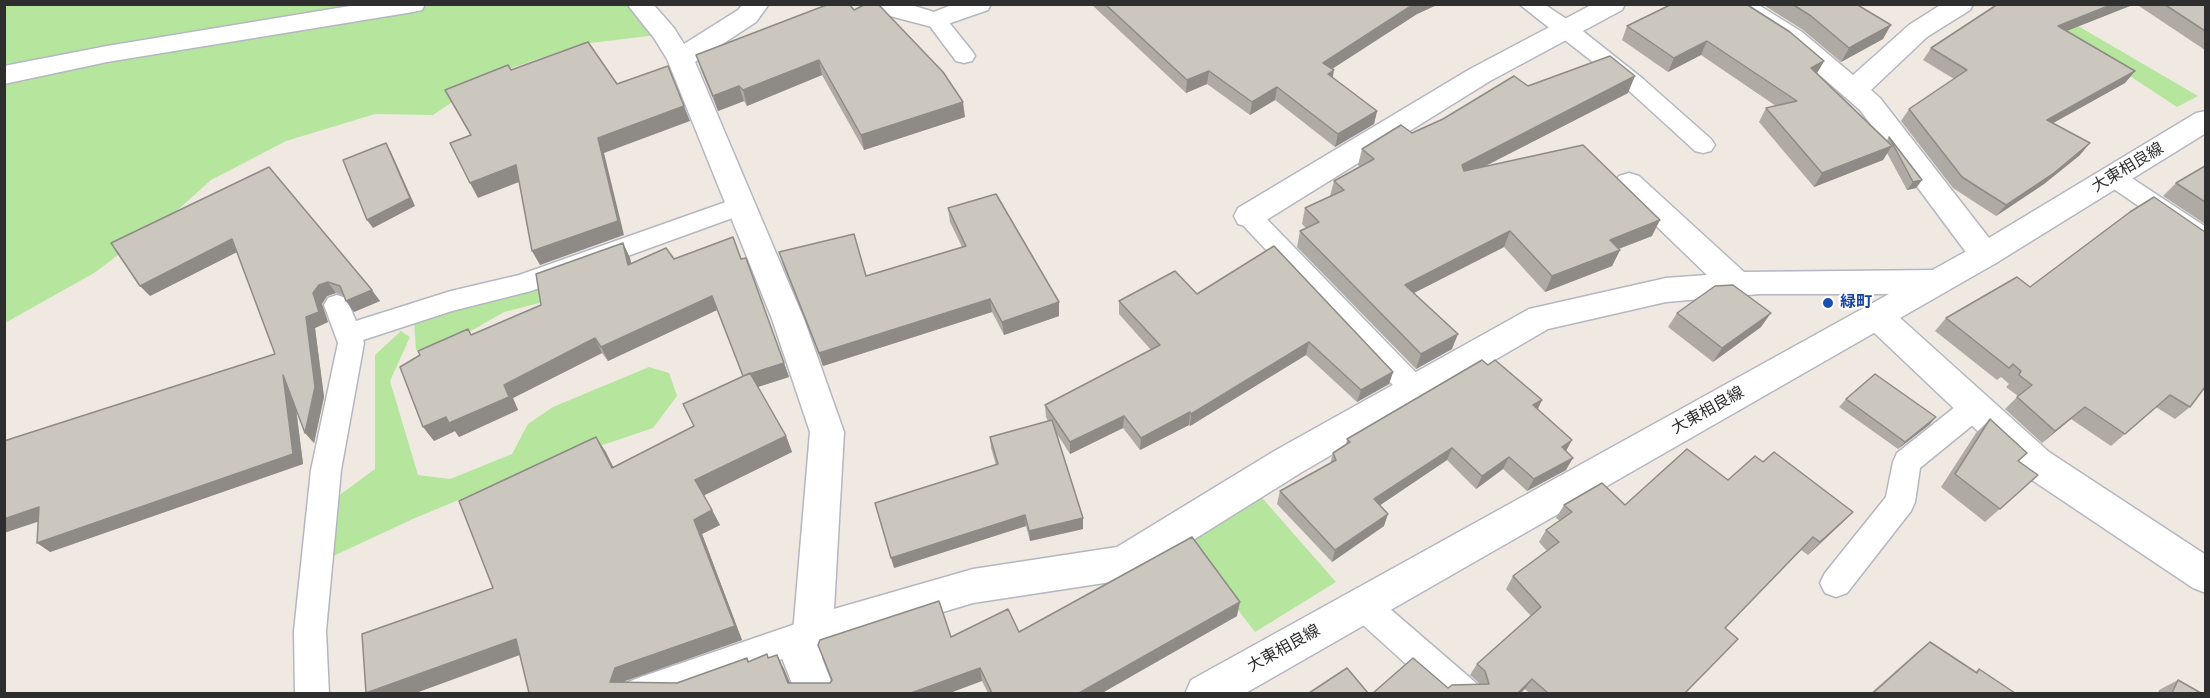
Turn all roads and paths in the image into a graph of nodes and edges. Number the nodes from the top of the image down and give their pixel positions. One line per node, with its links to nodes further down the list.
1 (413, 4): 14 (street)
2 (639, 4): 13 (street)
3 (758, 4): 13 (street)
4 (876, 4): 10 (street)
5 (979, 4): 10 (street)
6 (1529, 4): 11 (lane)
7 (1613, 4): 11 (street)
8 (1738, 4): 15 (street)
9 (1961, 4): 15 (street)
10 (936, 20): 12 (lane)
11 (1566, 29): 17 (lane); 21 (street)
12 (964, 56)
13 (680, 59): 20 (street)
14 (4, 75)
15 (1854, 90): 23 (street)
16 (2205, 120): 18 (street, 大東相良線)
17 (1703, 145)
18 (2113, 177): 22 (lane); 23 (street, 大東相良線)
19 (1629, 183): 25 (street)
20 (740, 206): 28 (lane); 34 (street)
21 (1249, 216): 29 (lane)
22 (2205, 240)
23 (1985, 255): 24 (street, 大東相良線)
24 (1937, 282): 25 (street); 27 (street, 大東相良線)
25 (1737, 284): 29 (street)
26 (337, 305): 28 (lane)
27 (1877, 316): 30 (street); 33 (street, 大東相良線)
28 (348, 334): 35 (lane)
29 (1415, 390): 34 (street)
30 (1975, 407): 31 (street); 32 (lane)
31 (2205, 576)
32 (1836, 583)
33 (1363, 605): 38 (street, 大東相良線); 39 (lane)
34 (813, 633): 36 (lane); 37 (street)
35 (312, 693)
36 (639, 693)
37 (816, 693)
38 (1205, 693)
39 (1464, 693)

